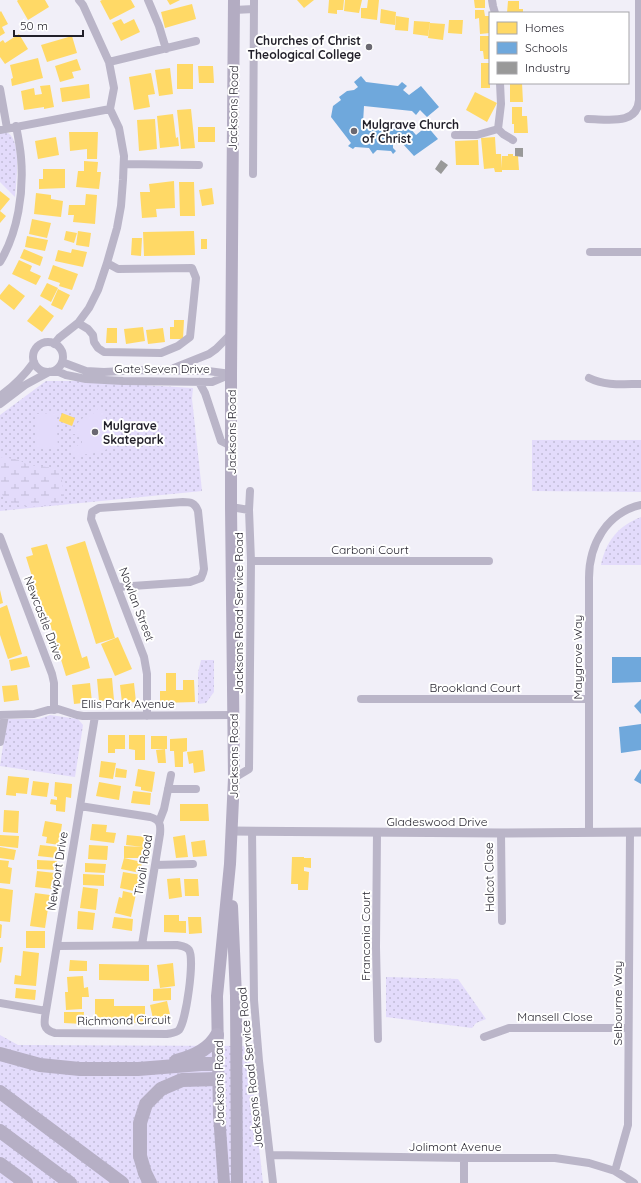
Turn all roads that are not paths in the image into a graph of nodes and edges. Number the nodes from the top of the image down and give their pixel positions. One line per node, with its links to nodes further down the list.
1 (79, 0): 11 (street)
2 (148, 0): 10 (street)
3 (254, 0): 7 (street)
4 (492, 0): 8 (street)
5 (639, 0): 15 (street)
6 (234, 5): 7 (street); 29 (main road, Jacksons Road)
7 (254, 10): 23 (street)
8 (495, 12)
9 (196, 41): 10 (street)
10 (166, 49): 11 (street)
11 (109, 62): 14 (street)
12 (500, 84): 18 (street)
13 (0, 89): 17 (street)
14 (110, 109): 16 (street); 21 (street)
15 (588, 119)
16 (16, 126): 17 (street); 26 (street)
17 (4, 129)
18 (498, 129): 19 (street); 20 (street)
19 (455, 135)
20 (513, 140)
21 (124, 164): 22 (street); 27 (street)
22 (199, 165)
23 (253, 174)
24 (590, 252): 25 (street)
25 (641, 252)
26 (0, 262)
27 (107, 263): 28 (street); 28 (street)
28 (76, 325): 30 (street)
29 (231, 334): 33 (street, Gate Seven Drive); 35 (main road, Jacksons Road)
30 (58, 347): 31 (street); 32 (street)
31 (34, 362): 34 (street); 39 (street)
32 (62, 362): 33 (street, Gate Seven Drive); 34 (street)
33 (165, 371): 35 (street, Gate Seven Drive)
34 (51, 372): 37 (street, Gate Seven Drive); 40 (street)
35 (231, 374): 37 (street, Gate Seven Drive); 41 (main road, Jacksons Road)
36 (589, 378): 38 (street)
37 (199, 382): 41 (street)
38 (641, 384)
39 (0, 396)
40 (0, 404)
41 (231, 446): 44 (main road, Jacksons Road)
42 (250, 491): 45 (street, Jacksons Road Service Road)
43 (641, 505): 51 (street, Maygrove Way)
44 (230, 507): 45 (street); 54 (main road, Jacksons Road)
45 (250, 510): 48 (street, Jacksons Road Service Road)
46 (0, 537): 52 (street, Newcastle Drive)
47 (489, 560): 48 (street, Carboni Court)
48 (251, 562): 59 (street, Jacksons Road Service Road)
49 (118, 587): 49 (street, Nowlan Street); 56 (street, Nowlan Street)
50 (361, 699): 51 (street, Brookland Court)
51 (588, 699): 67 (street, Maygrove Way)
52 (54, 710): 53 (street, Ellis Park Avenue); 55 (street, Ellis Park Avenue)
53 (2, 715): 57 (street)
54 (234, 715): 56 (street, Ellis Park Avenue); 59 (main road, Jacksons Road)
55 (95, 716): 56 (street, Ellis Park Avenue); 62 (street, Newport Drive)
56 (147, 716)
57 (0, 742)
58 (171, 775): 60 (street)
59 (234, 778): 64 (main road, Jacksons Road)
60 (168, 789): 61 (street); 63 (street)
61 (196, 789)
62 (80, 806): 63 (street, Tivoli Road); 76 (street, Newport Drive)
63 (159, 822): 71 (street, Tivoli Road)
64 (232, 831): 65 (street, Gladeswood Drive); 73 (main road, Jacksons Road)
65 (252, 831): 66 (street, Gladeswood Drive); 92 (street, Jacksons Road Service Road)
66 (377, 832): 70 (street, Gladeswood Drive); 83 (street, Franconia Court)
67 (589, 832): 68 (street, Gladeswood Drive); 70 (street, Gladeswood Drive)
68 (630, 832): 69 (street, Gladeswood Drive); 79 (street, Selbourne Way)
69 (641, 832)
70 (500, 833): 74 (street, Halcot Close)
71 (155, 864): 72 (street); 75 (street, Tivoli Road)
72 (193, 864)
73 (230, 864): 81 (main road, Jacksons Road); 86 (main road, Jacksons Road)
74 (502, 921)
75 (142, 945): 76 (street, Richmond Circuit); 80 (street, Richmond Circuit)
76 (57, 946): 78 (street, Newport Drive)
77 (0, 1004): 78 (street)
78 (46, 1011): 80 (street, Newport Drive)
79 (628, 1028): 82 (street, Mansell Close); 95 (street, Selbourne Way)
80 (47, 1029)
81 (217, 1035): 85 (main road, Jacksons Road); 87 (highway)
82 (484, 1037)
83 (378, 1039)
84 (0, 1054): 87 (highway)
85 (217, 1064): 86 (main road); 87 (highway); 89 (main road, Jacksons Road)
86 (236, 1064): 88 (main road, Jacksons Road)
87 (138, 1069)
88 (236, 1078): 89 (main road); 101 (main road, Jacksons Road)
89 (218, 1079): 99 (highway); 100 (main road, Jacksons Road)
90 (0, 1092): 98 (highway)
91 (0, 1130): 97 (highway)
92 (271, 1155): 93 (street, Jolimont Avenue); 102 (street, Jacksons Road Service Road)
93 (464, 1158): 95 (street, Jolimont Avenue); 103 (street)
94 (0, 1164): 96 (highway)
95 (615, 1171): 104 (street, Jolimont Avenue)
96 (26, 1183)
97 (70, 1183)
98 (122, 1183)
99 (150, 1183)
100 (224, 1183)
101 (237, 1183)
102 (273, 1183)
103 (464, 1183)
104 (634, 1183)

